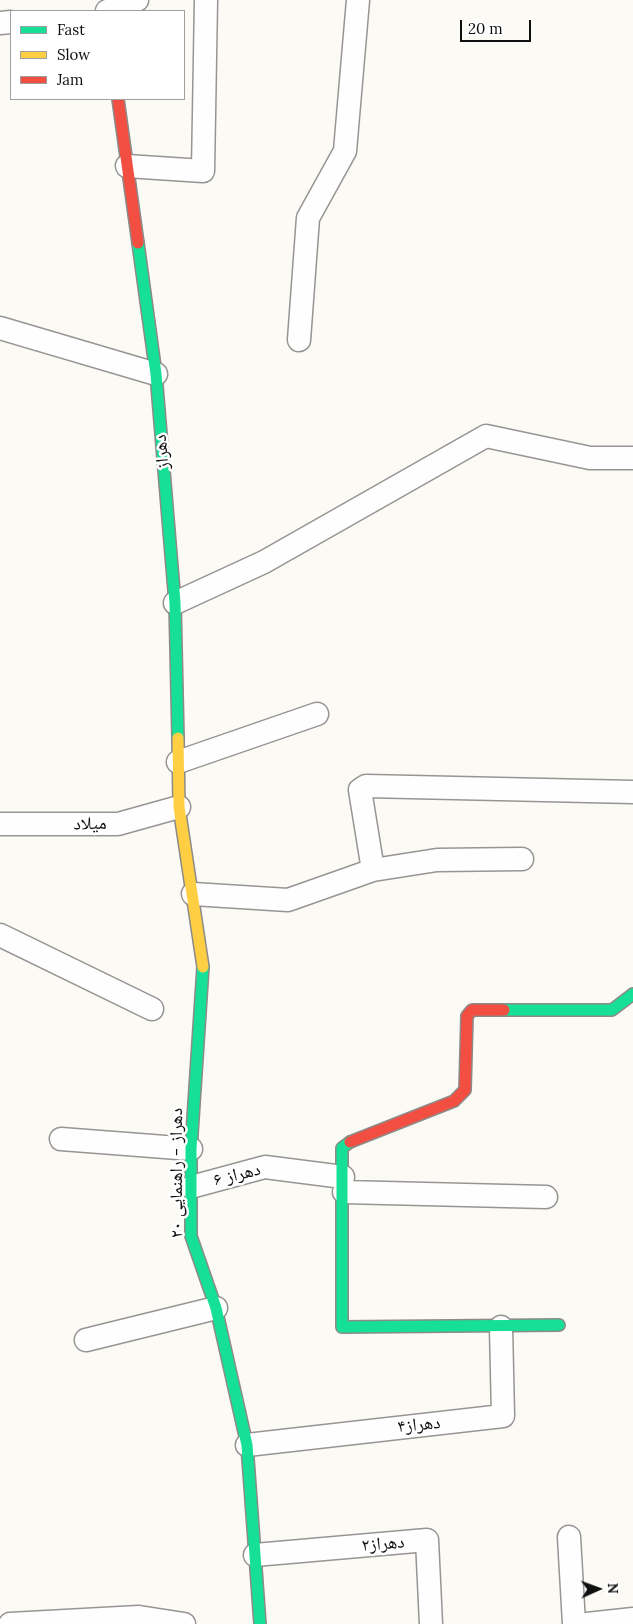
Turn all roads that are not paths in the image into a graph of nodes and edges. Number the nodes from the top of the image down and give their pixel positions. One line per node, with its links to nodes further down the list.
1 (137, 0): 4 (street)
2 (206, 0): 6 (street)
3 (358, 0): 8 (street)
4 (109, 10)
5 (118, 100): 6 (street, دهراز)
6 (127, 166): 9 (street, دهراز)
7 (0, 328): 9 (street)
8 (298, 340)
9 (156, 374): 11 (street, دهراز)
10 (633, 458): 11 (street)
11 (175, 603): 13 (street, دهراز)
12 (318, 714): 13 (street)
13 (178, 762): 15 (street, دهراز)
14 (633, 792): 18 (street)
15 (178, 807): 16 (street, میلاد); 19 (street, دهراز - راهنمایی ۲۰)
16 (0, 824)
17 (522, 859): 18 (street)
18 (374, 870): 19 (street)
19 (194, 894): 24 (street, دهراز - راهنمایی ۲۰)
20 (0, 935): 22 (street)
21 (633, 994): 25 (street)
22 (152, 1009)
23 (61, 1139): 24 (street)
24 (191, 1149): 26 (street, دهراز - راهنمایی ۲۰)
25 (343, 1185): 26 (street, دهراز ۶); 27 (street, دهراز ۶); 30 (street)
26 (191, 1186): 28 (street, دهراز - راهنمایی ۲۰)
27 (546, 1197)
28 (216, 1308): 31 (street); 32 (street, دهراز - راهنمایی ۲۰)
29 (559, 1325): 30 (street)
30 (501, 1327): 32 (street, دهراز۴)
31 (86, 1340)
32 (248, 1445): 34 (street, دهراز - راهنمایی ۲۰)
33 (569, 1537): 40 (street)
34 (255, 1555): 38 (street, دهراز - راهنمایی ۲۰); 39 (street, دهراز۲)
35 (633, 1619): 41 (street)
36 (17, 1623): 37 (street)
37 (184, 1624)
38 (260, 1624)
39 (430, 1624)
40 (574, 1624)
41 (587, 1624)

